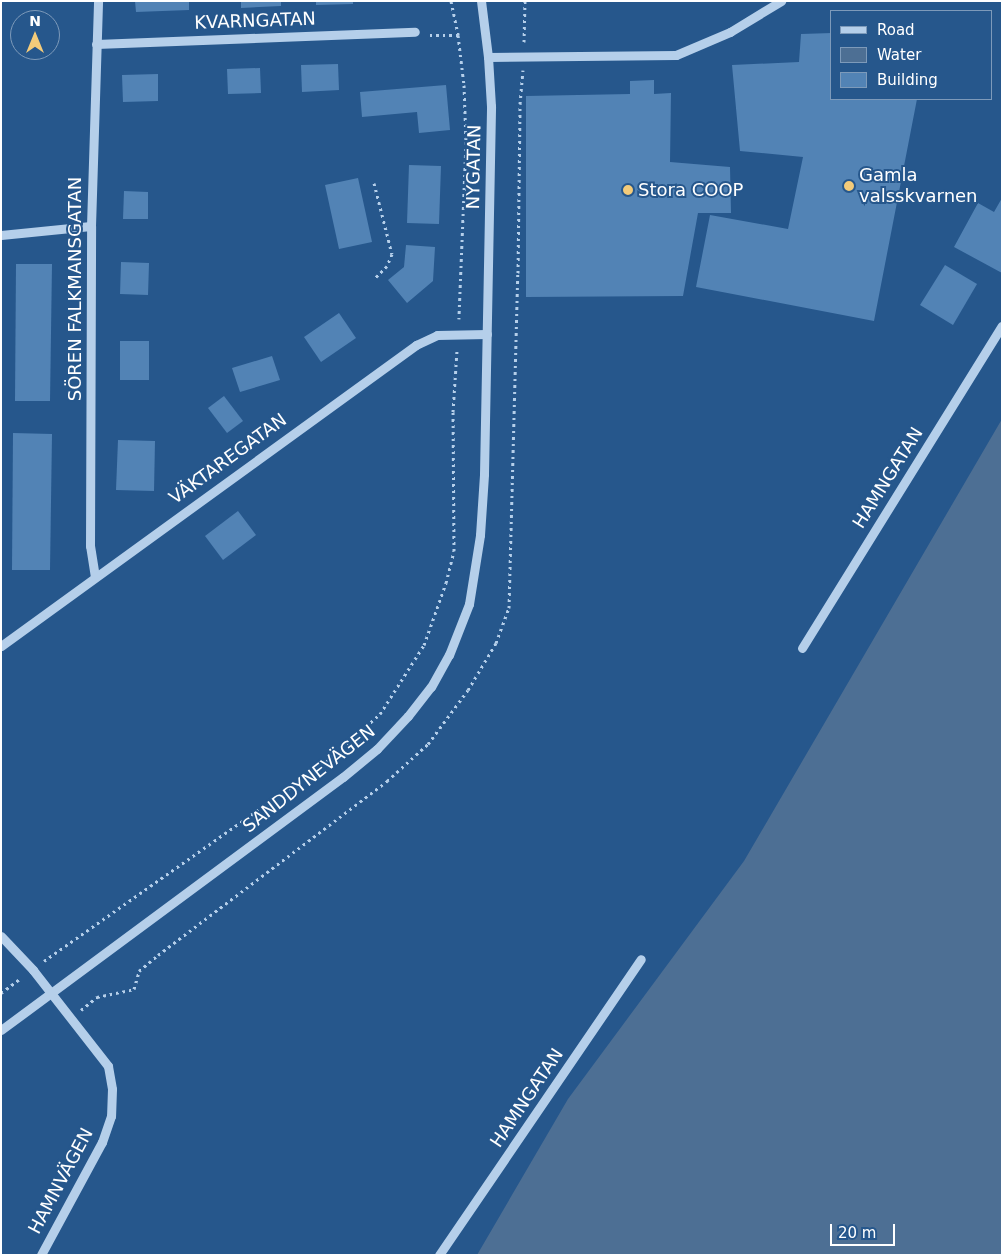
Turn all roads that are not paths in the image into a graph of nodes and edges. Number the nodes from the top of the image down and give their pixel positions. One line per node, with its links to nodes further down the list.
1 (98, 1): 5 (street, SÖREN FALKMANSGATAN)
2 (481, 1): 6 (street, NYGATAN)
3 (781, 1): 6 (street)
4 (415, 32): 5 (street, KVARNGATAN)
5 (96, 44): 7 (street, SÖREN FALKMANSGATAN)
6 (488, 57): 10 (street, NYGATAN)
7 (91, 226): 8 (street); 11 (street, SÖREN FALKMANSGATAN)
8 (1, 234)
9 (1002, 326): 13 (street, HAMNGATAN)
10 (487, 334): 11 (street, VÄKTAREGATAN); 16 (street, SANDDYNEVÄGEN)
11 (95, 577): 12 (street, VÄKTAREGATAN)
12 (1, 646)
13 (802, 648)
14 (1, 936): 16 (street, HAMNVÄGEN)
15 (641, 959): 19 (street, HAMNGATAN)
16 (51, 992): 17 (street, SANDDYNEVÄGEN); 18 (street, HAMNVÄGEN)
17 (1, 1030)
18 (40, 1255)
19 (439, 1255)

